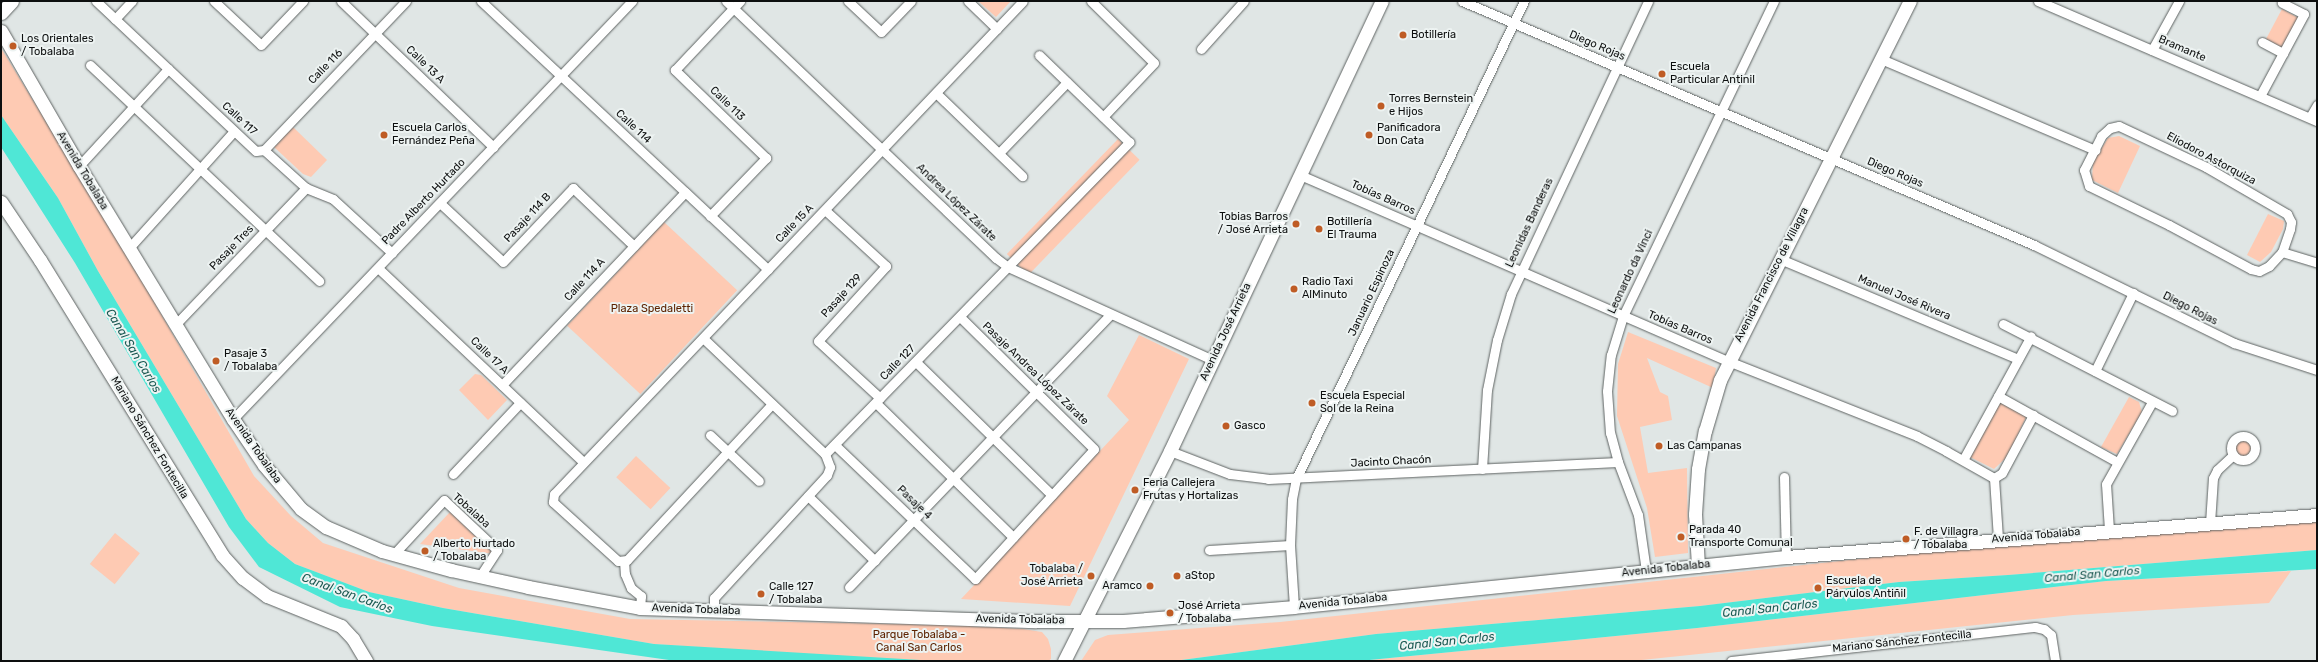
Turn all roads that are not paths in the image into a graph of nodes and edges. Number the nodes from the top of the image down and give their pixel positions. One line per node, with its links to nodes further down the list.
1 (12, 1): 29 (main road)
2 (96, 1): 30 (street, Calle 117)
3 (132, 1): 30 (street)
4 (214, 1): 5 (street)
5 (303, 1)
6 (341, 1): 34 (street, Calle 13 A)
7 (406, 1): 34 (street, Calle 116)
8 (482, 1): 44 (street, Calle 114)
9 (632, 1): 44 (street, Padre Alberto Hurtado)
10 (726, 1): 28 (street, Andrea López Zárate)
11 (740, 1): 28 (street)
12 (848, 1): 13 (street)
13 (911, 1)
14 (968, 1): 32 (street)
15 (1023, 1): 32 (street, Calle 15 A)
16 (1244, 1): 36 (street)
17 (1382, 1): 62 (main road, Avenida José Arrieta)
18 (1462, 1): 31 (street, Diego Rojas)
19 (1524, 1): 31 (street, Januario Espinoza)
20 (1648, 1): 42 (street, Leonidas Banderas)
21 (1774, 1): 50 (street, Leonardo da Vinci)
22 (1910, 1): 40 (main road, Avenida Francisco de Villagra)
23 (2038, 1): 27 (street, Bramante)
24 (2179, 1): 37 (street)
25 (1094, 2): 51 (street)
26 (2282, 3): 38 (street)
27 (2055, 4): 37 (street, Bramante)
28 (734, 8): 55 (street, Andrea López Zárate); 69 (street, Calle 113)
29 (1, 13)
30 (115, 19): 43 (street, Calle 117)
31 (1514, 23): 42 (street, Diego Rojas); 70 (street, Januario Espinoza)
32 (997, 29): 46 (street, Calle 15 A)
33 (1, 31): 60 (main road, Avenida Tobalaba)
34 (375, 33): 54 (street, Calle 13 A); 56 (street, Calle 116)
35 (2262, 42): 38 (street)
36 (1201, 49)
37 (2152, 50): 47 (street, Bramante)
38 (2283, 53): 47 (street)
39 (1039, 55): 45 (street)
40 (1881, 59): 57 (street); 59 (main road, Avenida Francisco de Villagra)
41 (90, 65): 49 (street)
42 (1617, 67): 50 (street, Diego Rojas); 81 (street, Leonidas Banderas)
43 (168, 69): 49 (street); 53 (street, Calle 117)
44 (561, 76): 54 (street, Padre Alberto Hurtado); 65 (street, Calle 114)
45 (1067, 82): 51 (street); 58 (street)
46 (936, 93): 55 (street, Calle 15 A); 58 (street)
47 (2260, 96): 52 (street, Bramante)
48 (2317, 105): 52 (street)
49 (134, 106): 60 (street); 61 (street)
50 (1720, 112): 59 (street, Diego Rojas); 85 (street, Leonardo da Vinci)
51 (1103, 117): 78 (street, Calle 127)
52 (2313, 119)
53 (234, 131): 56 (street, Calle 117); 61 (street)
54 (493, 146): 67 (street, Padre Alberto Hurtado)
55 (882, 149): 68 (street, Calle 15 A); 78 (street, Andrea López Zárate)
56 (264, 150): 64 (street, Calle 117)
57 (2095, 150): 74 (street, Eliodoro Astorquiza); 74 (street, Eliodoro Astorquiza)
58 (999, 153): 63 (street)
59 (1830, 159): 76 (main road, Avenida Francisco de Villagra); 83 (street, Diego Rojas)
60 (79, 166): 73 (main road, Avenida Tobalaba)
61 (200, 169): 71 (street); 73 (street)
62 (1300, 175): 70 (street, Tobías Barros); 92 (main road, Avenida José Arrieta)
63 (1022, 176)
64 (306, 188): 71 (street, Pasaje Tres); 75 (street, Calle 117)
65 (685, 192): 69 (street, Calle 114); 72 (street, Calle 114 A)
66 (1, 202): 148 (main road, Mariano Sánchez Fontecilla)
67 (440, 203): 72 (street, Pasaje 114 B); 75 (street, Padre Alberto Hurtado)
68 (825, 210): 80 (street, Calle 15 A); 100 (street, Pasaje 129)
69 (710, 216): 80 (street, Calle 114)
70 (1417, 226): 81 (street, Tobías Barros); 123 (street, Januario Espinoza)
71 (265, 230): 82 (street); 88 (street, Pasaje Tres)
72 (634, 246): 97 (street, Calle 114 A)
73 (129, 248): 88 (main road, Avenida Tobalaba)
74 (2282, 252): 77 (street)
75 (392, 253): 79 (street, Padre Alberto Hurtado)
76 (1780, 259): 91 (street, Manuel José Rivera); 93 (main road, Avenida Francisco de Villagra)
77 (2317, 263)
78 (1008, 267): 84 (street, Andrea López Zárate); 86 (street, Calle 127)
79 (378, 268): 97 (street, Calle 17 A); 106 (street, Padre Alberto Hurtado)
80 (768, 270): 90 (street, Calle 15 A)
81 (1520, 271): 85 (street, Tobías Barros); 118 (street, Leonidas Banderas)
82 (319, 281)
83 (2133, 293): 95 (street); 96 (street, Diego Rojas)
84 (1111, 314): 92 (street, Andrea López Zárate); 98 (street)
85 (1623, 316): 93 (street, Tobías Barros); 116 (street, Leonardo da Vinci)
86 (960, 317): 94 (street, Calle 127); 98 (street, Pasaje Andrea López Zárate)
87 (2003, 324): 89 (street)
88 (175, 325): 106 (main road, Avenida Tobalaba)
89 (2031, 336): 91 (street); 95 (street)
90 (703, 338): 103 (street); 115 (street, Calle 15 A)
91 (2018, 359): 99 (street)
92 (1213, 360): 111 (main road, Avenida José Arrieta)
93 (1728, 361): 114 (street, Tobías Barros); 139 (main road, Avenida Francisco de Villagra)
94 (916, 362): 100 (street, Calle 127); 108 (street)
95 (2095, 370): 101 (street)
96 (2317, 370)
97 (502, 386): 102 (street, Calle 17 A)
98 (1036, 392): 108 (street); 125 (street, Pasaje Andrea López Zárate)
99 (1998, 396): 105 (street); 114 (street)
100 (878, 400): 109 (street, Calle 127); 122 (street, Pasaje 129)
101 (2152, 402): 104 (street); 117 (street)
102 (520, 403): 115 (street, Calle 17 A); 119 (street)
103 (772, 404): 110 (street); 112 (street)
104 (2172, 412)
105 (2034, 415): 117 (street); 121 (street)
106 (233, 419): 135 (main road, Avenida Tobalaba)
107 (710, 435): 110 (street)
108 (993, 438): 122 (street); 125 (street)
109 (835, 445): 112 (street, Calle 127); 128 (street, Pasaje 4)
110 (727, 451): 124 (street); 137 (street)
111 (1170, 451): 123 (street, Jacinto Chacón); 146 (main road, Avenida José Arrieta)
112 (825, 454): 126 (street)
113 (2233, 455): 129 (street)
114 (1963, 460): 121 (street, Tobías Barros)
115 (583, 462): 137 (street, Calle 15 A)
116 (1618, 462): 118 (street, Jacinto Chacón); 140 (street, Leonardo da Vinci)
117 (2117, 462): 130 (street)
118 (1482, 469): 123 (street, Jacinto Chacón)
119 (453, 474)
120 (1784, 477): 136 (street)
121 (1994, 478): 132 (street)
122 (954, 479): 128 (street); 131 (street, Pasaje 129)
123 (1296, 479): 133 (street, Januario Espinoza)
124 (759, 481)
125 (1052, 495): 131 (street)
126 (808, 496): 138 (street); 145 (street)
127 (2317, 515): 129 (main road, Avenida Tobalaba)
128 (914, 520): 131 (street, Pasaje 4); 138 (street)
129 (2210, 523): 130 (main road, Avenida Tobalaba)
130 (2109, 530): 132 (main road, Avenida Tobalaba)
131 (1013, 537)
132 (1998, 539): 136 (main road, Avenida Tobalaba)
133 (1290, 545): 134 (street); 144 (street, Januario Espinoza)
134 (1209, 550)
135 (393, 555): 141 (main road, Avenida Tobalaba); 141 (street, Tobalaba)
136 (1786, 557): 139 (main road, Avenida Tobalaba)
137 (624, 561): 143 (street)
138 (875, 561): 142 (street)
139 (1698, 566): 140 (main road, Avenida Tobalaba)
140 (1646, 572): 144 (main road, Avenida Tobalaba)
141 (480, 576): 143 (main road, Avenida Tobalaba)
142 (850, 587)
143 (640, 608): 145 (main road, Avenida Tobalaba)
144 (1294, 608): 146 (main road, Avenida Tobalaba)
145 (714, 612): 146 (main road, Avenida Tobalaba)
146 (1084, 622): 149 (main road, Avenida José Arrieta)
147 (2052, 659): 150 (street, Mariano Sánchez Fontecilla)
148 (366, 661)
149 (1064, 661)
150 (1731, 661)

